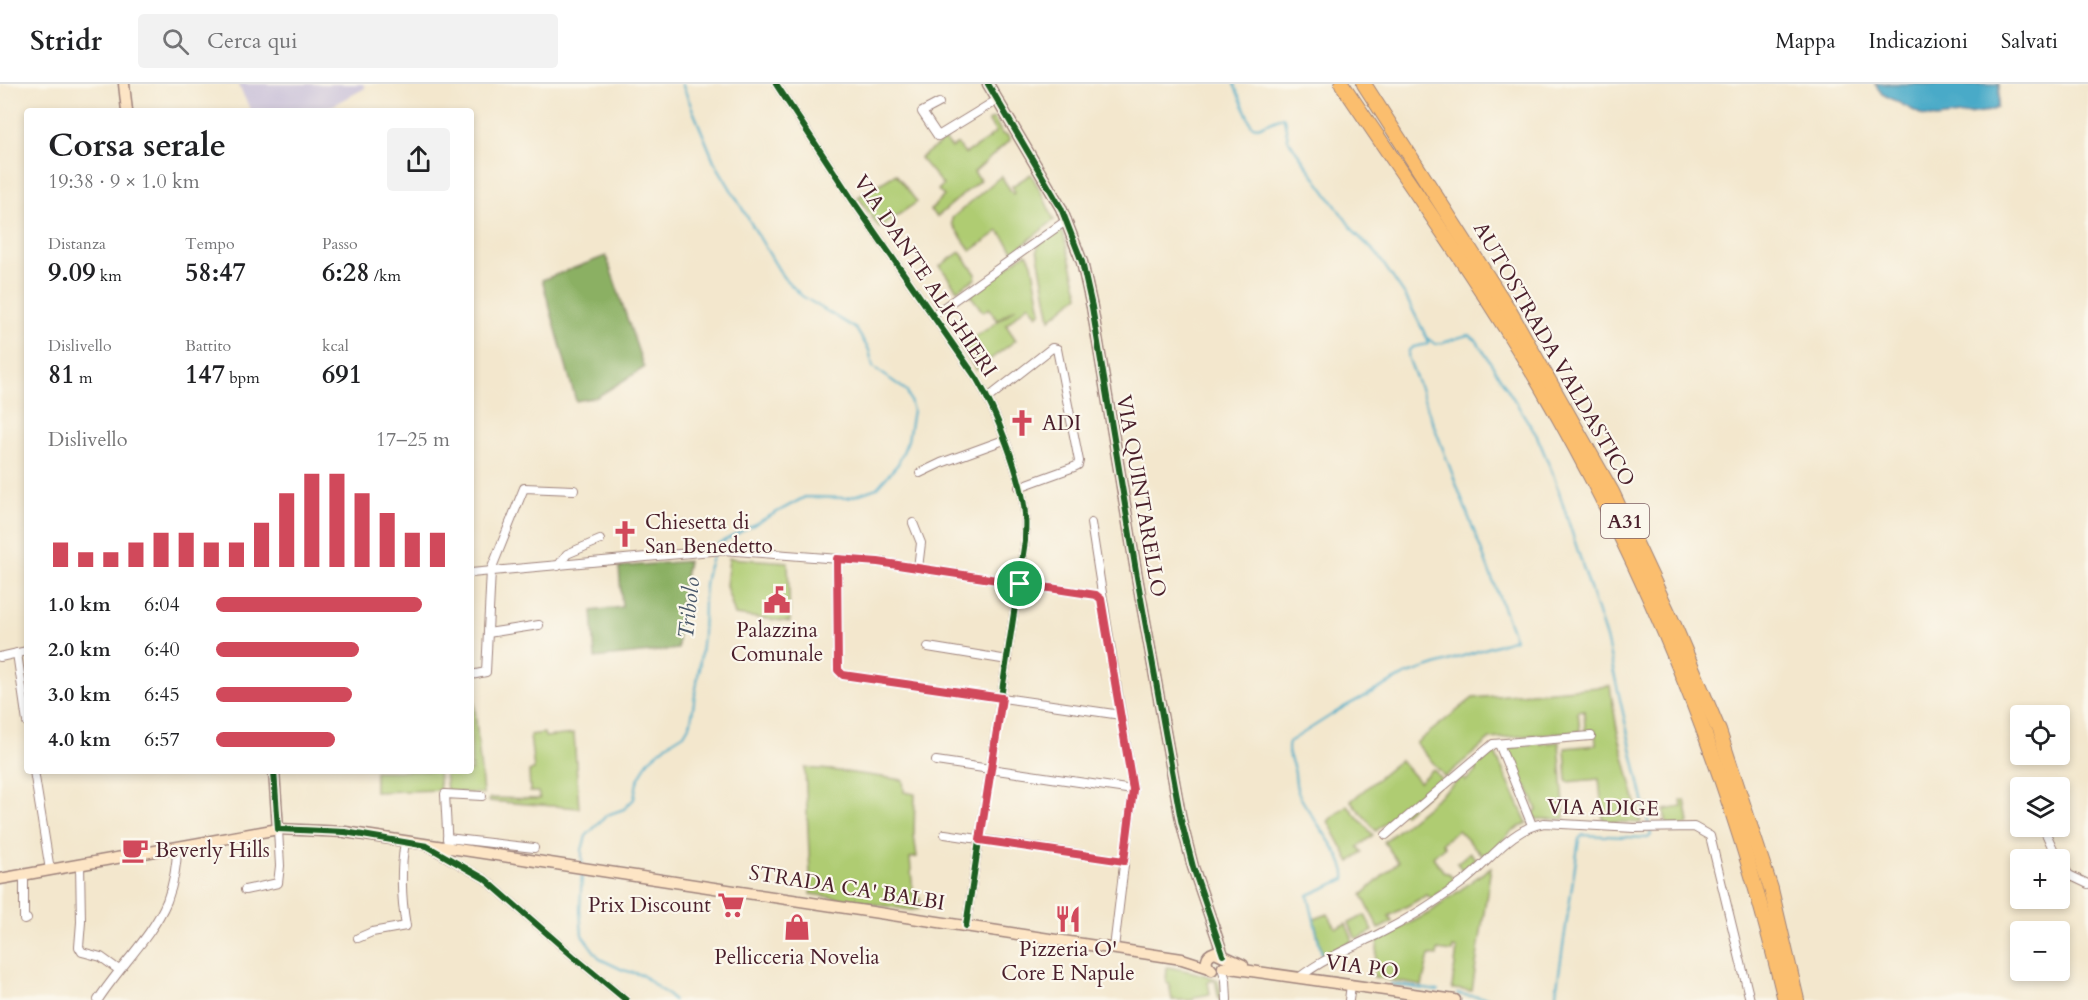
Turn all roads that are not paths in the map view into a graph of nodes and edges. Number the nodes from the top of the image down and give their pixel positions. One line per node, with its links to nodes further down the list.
1 (124, 84): 8 (main road)
2 (776, 84): 10 (street, VIA DANTE ALIGHIERI)
3 (988, 84): 6 (main road, VIA QUINTARELLO)
4 (1342, 84): 80 (highway, A31)
5 (1364, 84): 81 (highway, AUTOSTRADA VALDASTICO / A31)
6 (997, 99): 7 (street); 9 (main road, VIA QUINTARELLO)
7 (939, 103)
8 (127, 108)
9 (1066, 220): 10 (street); 65 (main road, VIA QUINTARELLO)
10 (933, 315): 11 (street, VIA DANTE ALIGHIERI)
11 (988, 398): 12 (street, VIA DANTE ALIGHIERI); 14 (street)
12 (1004, 440): 13 (street); 14 (street, VIA DANTE ALIGHIERI)
13 (920, 473)
14 (1019, 487): 24 (street, VIA DANTE ALIGHIERI)
15 (574, 490): 22 (street)
16 (913, 523): 21 (street)
17 (1090, 523): 25 (street)
18 (600, 540): 20 (street)
19 (837, 559): 20 (street); 21 (street); 34 (street)
20 (558, 566): 22 (street)
21 (918, 568): 24 (street)
22 (491, 570): 23 (street); 27 (street)
23 (474, 573)
24 (1020, 584): 25 (street); 32 (street, VIA DANTE ALIGHIERI)
25 (1101, 599): 36 (street)
26 (539, 625): 27 (street)
27 (488, 633): 33 (street)
28 (928, 647): 32 (street)
29 (24, 652): 30 (street)
30 (17, 653): 31 (street); 35 (street)
31 (0, 657)
32 (1008, 660): 34 (street, VIA DANTE ALIGHIERI)
33 (474, 674)
34 (1002, 698): 36 (street); 40 (street, VIA DANTE ALIGHIERI)
35 (24, 701)
36 (1121, 715): 43 (street)
37 (1591, 736): 38 (street)
38 (1499, 744): 45 (street); 48 (street)
39 (936, 761): 40 (street)
40 (992, 769): 43 (street); 49 (street, VIA DANTE ALIGHIERI)
41 (35, 774): 57 (street)
42 (274, 774): 46 (main road)
43 (1133, 790): 55 (street)
44 (482, 796): 51 (street)
45 (1532, 825): 72 (street, VIA ADIGE); 79 (street, VIA ADIGE)
46 (278, 829): 50 (main road, STRADA CA' BALBI); 53 (main road, STRADA CA' BALBI); 62 (street)
47 (945, 834): 49 (street)
48 (1386, 835)
49 (980, 840): 55 (street); 64 (street, VIA DANTE ALIGHIERI)
50 (405, 842): 52 (main road, STRADA CA' BALBI); 66 (street)
51 (448, 844): 52 (main road, STRADA CA' BALBI); 54 (street); 64 (main road, STRADA CA' BALBI)
52 (427, 846): 75 (street)
53 (177, 847): 56 (main road, STRADA CA' BALBI); 71 (street)
54 (534, 848)
55 (1124, 861): 67 (street)
56 (80, 864): 57 (main road, STRADA CA' BALBI); 71 (street)
57 (51, 870): 58 (main road, STRADA CA' BALBI)
58 (24, 874): 60 (main road, STRADA CA' BALBI); 63 (street)
59 (2070, 875): 61 (street)
60 (0, 878)
61 (2088, 884)
62 (245, 890)
63 (27, 919)
64 (966, 926): 67 (main road, STRADA CA' BALBI)
65 (1215, 931): 68 (main road); 70 (main road, VIA QUINTARELLO)
66 (358, 938)
67 (1114, 948): 69 (main road, STRADA CA' BALBI)
68 (1209, 954): 69 (main road, STRADA CA' BALBI); 70 (main road)
69 (1182, 959): 70 (main road, STRADA CA' BALBI)
70 (1219, 964): 72 (main road, VIA PO); 76 (street)
71 (119, 970): 74 (street)
72 (1300, 977): 73 (main road, VIA PO)
73 (1351, 985): 77 (street); 78 (main road, VIA PO)
74 (98, 1000)
75 (626, 1000)
76 (1227, 1000)
77 (1349, 1000)
78 (1453, 1000)
79 (1750, 1000)
80 (1785, 1000)
81 (1797, 1000)

